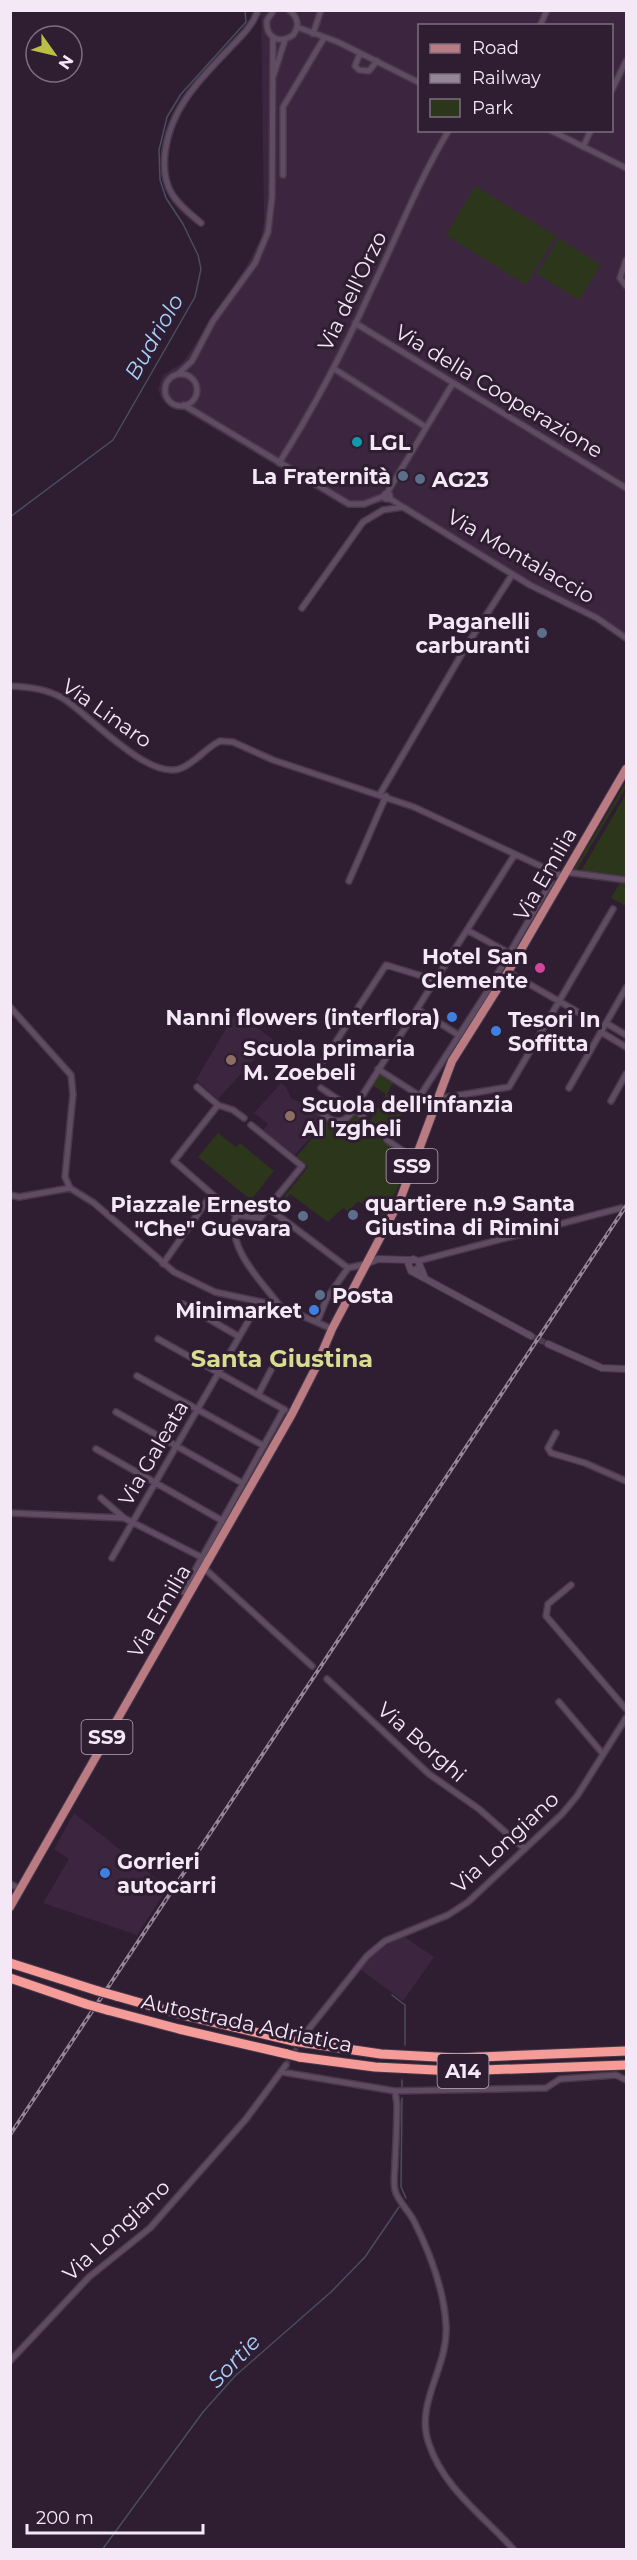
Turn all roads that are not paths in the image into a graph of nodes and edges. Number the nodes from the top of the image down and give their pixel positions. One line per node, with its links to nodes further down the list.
1 (274, 10): 5 (street)
2 (321, 10): 8 (street)
3 (290, 11): 6 (street)
4 (256, 12): 5 (street); 24 (street)
5 (267, 20): 9 (street)
6 (297, 27): 7 (street); 8 (street)
7 (295, 34): 8 (street); 11 (street)
8 (312, 34): 10 (street)
9 (273, 38): 11 (street); 15 (street)
10 (324, 38): 12 (street); 23 (street)
11 (285, 40): 15 (street)
12 (360, 52): 14 (street); 14 (street)
13 (627, 61): 17 (street)
14 (377, 62): 16 (street)
15 (272, 81): 28 (street)
16 (418, 82)
17 (613, 88)
18 (448, 132): 27 (street, Via dell'Orzo)
19 (554, 132): 21 (street)
20 (590, 132): 21 (street)
21 (583, 147): 22 (street)
22 (627, 168)
23 (283, 175)
24 (201, 223)
25 (627, 260): 26 (street)
26 (624, 285)
27 (355, 323): 29 (street, Via dell'Orzo); 32 (street, Via della Cooperazione)
28 (192, 361): 30 (street); 31 (street)
29 (333, 368): 36 (street); 37 (street, Via dell'Orzo)
30 (178, 374): 31 (street); 34 (street)
31 (190, 376): 33 (street)
32 (453, 382): 36 (street); 38 (street, Via della Cooperazione)
33 (194, 399): 34 (street); 35 (street)
34 (184, 405): 35 (street)
35 (200, 416): 37 (street)
36 (426, 427): 39 (street)
37 (279, 463): 39 (street)
38 (627, 488)
39 (387, 495): 40 (street, Via Montalaccio)
40 (403, 507): 41 (street, Via Montalaccio); 42 (street)
41 (512, 575): 43 (street, Via Montalaccio); 46 (street)
42 (302, 608)
43 (627, 638)
44 (10, 686): 46 (street, Via Linaro)
45 (627, 769): 48 (main road, Via Emilia / SS9)
46 (383, 795): 47 (street, Via Linaro); 50 (street)
47 (515, 854): 48 (street, Via Linaro); 53 (street)
48 (565, 874): 49 (street, Via Linaro); 55 (main road, Via Emilia / SS9)
49 (627, 880)
50 (349, 881)
51 (551, 882): 54 (street, Via Emilia)
52 (613, 909): 59 (street)
53 (467, 930): 54 (street); 56 (street)
54 (509, 953): 58 (street, Via Emilia)
55 (508, 972): 58 (main road, Via Emilia / SS9); 59 (street)
56 (435, 980): 61 (street); 66 (street)
57 (627, 988): 62 (street)
58 (490, 994): 63 (street, Via Emilia); 69 (main road, Via Emilia / SS9)
59 (560, 1001): 62 (street); 74 (street)
60 (10, 1007): 84 (street)
61 (417, 1008): 63 (street); 67 (street)
62 (604, 1027): 64 (street); 65 (street); 73 (street)
63 (457, 1034): 68 (street, Via Emilia)
64 (627, 1035)
65 (627, 1047)
66 (324, 1060)
67 (378, 1069): 68 (street, Via Emilia); 78 (street)
68 (436, 1069): 69 (street)
69 (446, 1074): 74 (main road, Via Emilia / SS9)
70 (627, 1074): 75 (street)
71 (198, 1087): 77 (street)
72 (321, 1088): 78 (street)
73 (569, 1088)
74 (436, 1099): 83 (main road, Via Emilia / SS9)
75 (611, 1101)
76 (308, 1102): 78 (street)
77 (218, 1105): 80 (street); 86 (street)
78 (353, 1109): 79 (street)
79 (363, 1116)
80 (244, 1118)
81 (251, 1125): 88 (street)
82 (387, 1140): 83 (street)
83 (415, 1159): 93 (main road, Via Emilia / SS9)
84 (70, 1188): 85 (street); 92 (street)
85 (10, 1195)
86 (211, 1196): 89 (street); 92 (street)
87 (621, 1208): 94 (street)
88 (266, 1210): 89 (street); 95 (street)
89 (236, 1215): 99 (street)
90 (394, 1260): 91 (street); 93 (street); 96 (street)
91 (410, 1260): 94 (street); 96 (street)
92 (164, 1264): 99 (street)
93 (366, 1264): 95 (street); 102 (main road, Via Emilia / SS9)
94 (419, 1264): 96 (street); 97 (street)
95 (348, 1268): 101 (street)
96 (410, 1270): 97 (street)
97 (426, 1280): 104 (street)
98 (183, 1304): 103 (street)
99 (280, 1306): 101 (street)
100 (250, 1318): 103 (street, Via Galeata)
101 (317, 1322): 102 (street)
102 (332, 1329): 114 (main road, Via Emilia / SS9)
103 (238, 1336): 109 (street, Via Galeata)
104 (531, 1336)
105 (158, 1340): 109 (street)
106 (548, 1344): 107 (street)
107 (627, 1369)
108 (271, 1370): 111 (street)
109 (218, 1373): 111 (street); 112 (street, Via Galeata)
110 (137, 1376): 112 (street)
111 (258, 1395): 114 (street)
112 (197, 1410): 116 (street, Via Galeata); 117 (street)
113 (116, 1412): 116 (street)
114 (288, 1412): 117 (street, Via Emilia); 128 (main road, Via Emilia / SS9)
115 (556, 1433): 119 (street)
116 (176, 1446): 120 (street); 121 (street, Via Galeata)
117 (264, 1446): 120 (street, Via Emilia)
118 (96, 1449): 121 (street)
119 (627, 1481)
120 (242, 1483): 125 (street, Via Emilia)
121 (155, 1484): 125 (street); 126 (street, Via Galeata)
122 (101, 1498): 124 (street)
123 (10, 1513): 124 (street)
124 (124, 1518): 126 (street)
125 (222, 1520): 128 (street, Via Emilia)
126 (132, 1523): 127 (street, Via Galeata); 128 (street)
127 (112, 1558)
128 (204, 1562): 130 (street, Via Emilia); 131 (street); 139 (main road, Via Emilia / SS9)
129 (571, 1586): 134 (street)
130 (183, 1592)
131 (312, 1666)
132 (327, 1679): 137 (street, Via Borghi)
133 (560, 1702): 136 (street)
134 (627, 1709)
135 (627, 1718): 136 (street, Via Longiano)
136 (603, 1754): 137 (street, Via Longiano)
137 (525, 1848): 143 (street, Via Longiano)
138 (10, 1884): 139 (street)
139 (21, 1889): 140 (main road, Via Emilia / SS9)
140 (12, 1901)
141 (10, 1964): 144 (highway, Autostrada Adriatica / A14, bridge)
142 (10, 1978): 146 (highway, Autostrada Adriatica / A14, bridge)
143 (308, 2030)
144 (627, 2051)
145 (286, 2064): 147 (street, Via Longiano)
146 (627, 2065)
147 (282, 2072): 149 (street); 150 (street, Via Longiano)
148 (627, 2080): 149 (street)
149 (395, 2091): 151 (street)
150 (10, 2361)
151 (514, 2550)

